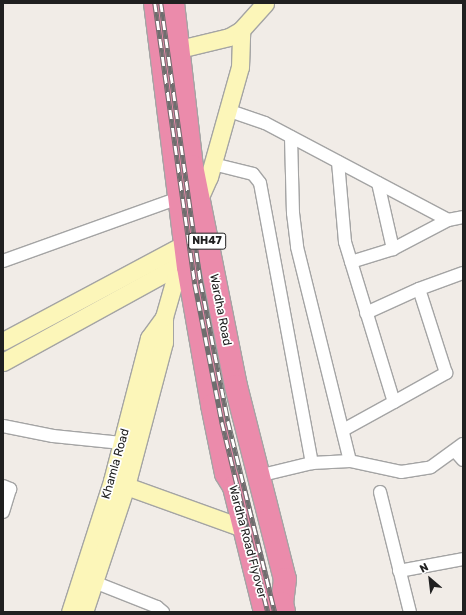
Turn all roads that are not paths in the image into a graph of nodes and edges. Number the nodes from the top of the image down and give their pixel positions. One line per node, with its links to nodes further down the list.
1 (155, 3): 4 (highway, Wardha Road / NH47)
2 (173, 3): 4 (highway, Wardha Road / NH47)
3 (253, 14): 4 (street); 5 (street)
4 (170, 46): 10 (highway, Wardha Road / NH47)
5 (227, 110): 6 (street); 8 (street)
6 (291, 137): 7 (street); 26 (street)
7 (338, 162): 9 (street); 16 (street)
8 (213, 164): 10 (street); 31 (street)
9 (378, 183): 12 (street); 13 (street)
10 (189, 199): 14 (highway, Wardha Road / NH47); 15 (street); 33 (highway, Wardha Road / NH47)
11 (463, 217): 12 (street)
12 (448, 220): 13 (street)
13 (392, 249): 16 (street)
14 (187, 258): 17 (street); 21 (street, Khamla Road); 32 (highway, Wardha Road / NH47)
15 (3, 261)
16 (351, 262): 20 (street)
17 (154, 269): 22 (street); 23 (street)
18 (463, 273): 19 (street)
19 (419, 289): 20 (street); 24 (street)
20 (366, 313): 24 (street)
21 (164, 317): 27 (street, Khamla Road); 34 (street, Khamla Road)
22 (3, 341)
23 (3, 362)
24 (394, 402): 26 (street)
25 (3, 426): 27 (street)
26 (342, 430): 30 (street)
27 (122, 443): 34 (street, Khamla Road)
28 (459, 447): 29 (street); 30 (street)
29 (463, 460)
30 (350, 461): 31 (street)
31 (312, 463): 33 (street)
32 (226, 474): 38 (street, Wardha Road / NH47); 43 (highway, Wardha Road Flyover)
33 (258, 476): 41 (highway, Wardha Road / NH47)
34 (119, 484): 38 (street); 42 (street, Khamla Road); 44 (street, Khamla Road)
35 (3, 486): 37 (street)
36 (380, 492): 40 (street)
37 (3, 512)
38 (237, 526): 47 (street, Wardha Road / NH47)
39 (463, 559): 40 (street)
40 (399, 571): 48 (street)
41 (284, 579): 43 (highway, Wardha Road Flyover)
42 (94, 582): 45 (street, Khamla Road); 46 (street)
43 (281, 610)
44 (70, 612)
45 (84, 612)
46 (163, 612)
47 (256, 612)
48 (410, 612)

